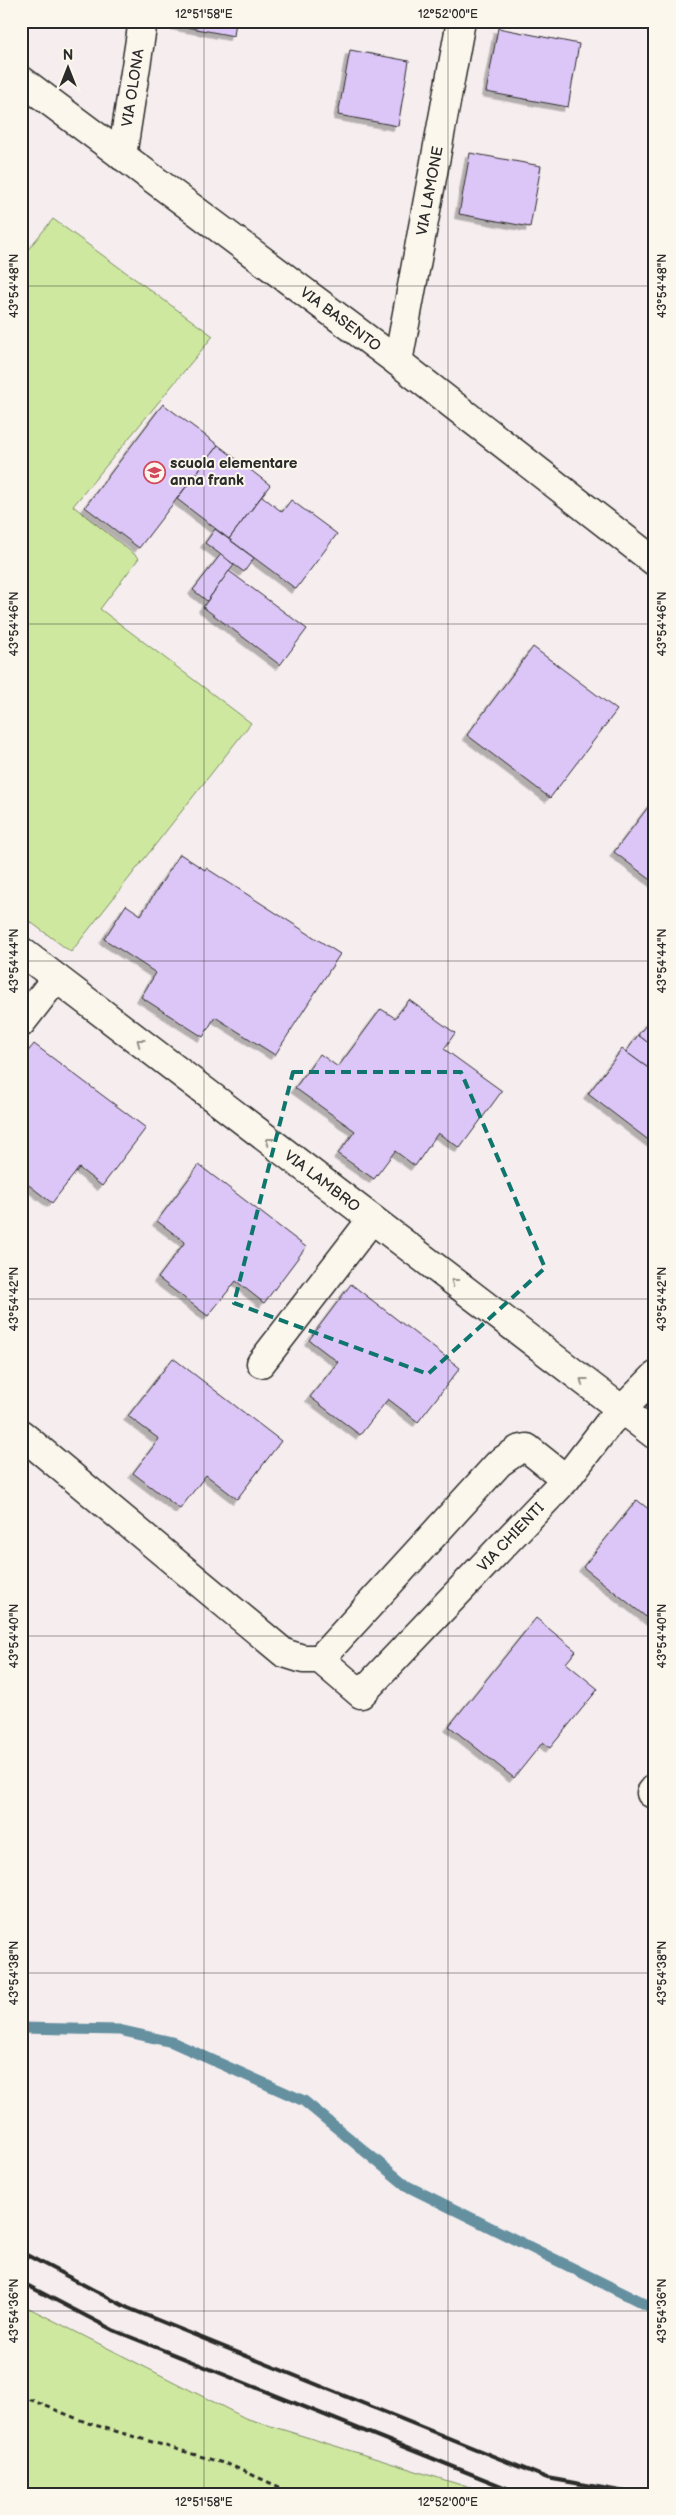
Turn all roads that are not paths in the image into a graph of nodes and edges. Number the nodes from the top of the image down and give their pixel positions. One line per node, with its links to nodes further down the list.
1 (143, 21): 4 (street, VIA OLONA)
2 (460, 21): 5 (street, VIA LAMONE)
3 (21, 80): 4 (street, VIA BASENTO)
4 (122, 156): 5 (street, VIA BASENTO)
5 (398, 362): 6 (street, VIA BASENTO)
6 (655, 562)
7 (21, 951): 8 (street, VIA LAMBRO)
8 (56, 978): 9 (street); 10 (street, VIA LAMBRO, one-way to 8)
9 (21, 1023)
10 (372, 1219): 11 (street); 13 (street, VIA LAMBRO, one-way to 10)
11 (261, 1363)
12 (655, 1376): 13 (street, VIA CHIENTI)
13 (622, 1410): 15 (street, VIA LAMBRO); 16 (street, VIA CHIENTI)
14 (21, 1434): 17 (street)
15 (655, 1435)
16 (566, 1479): 17 (street); 17 (street, VIA CHIENTI)
17 (320, 1658)

